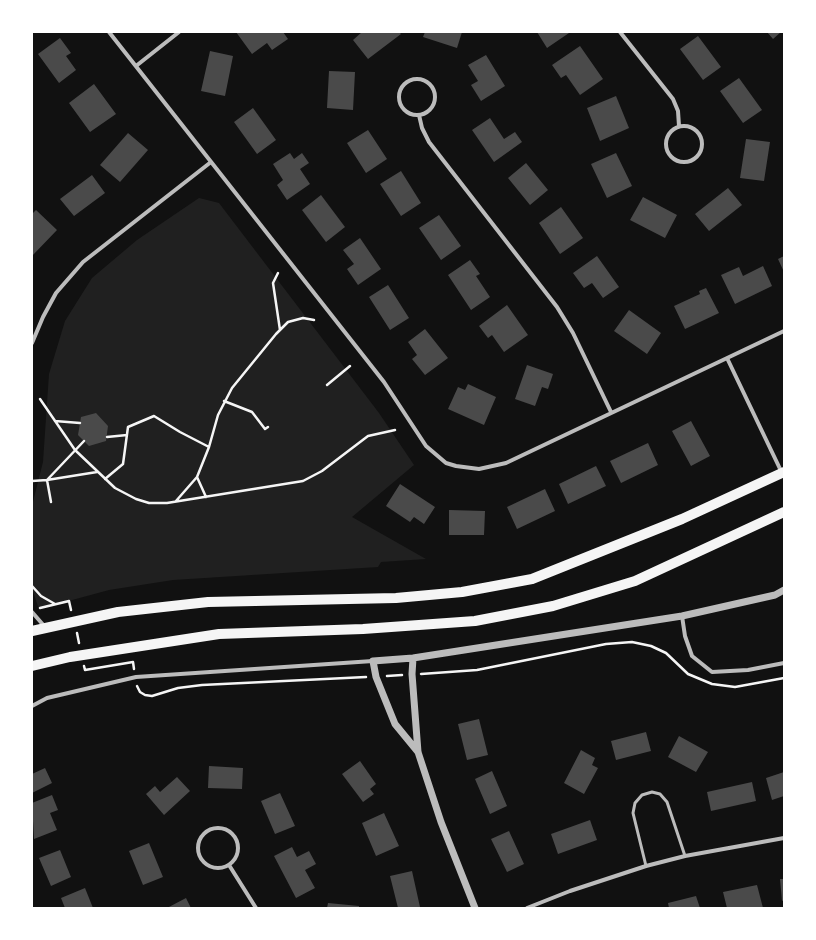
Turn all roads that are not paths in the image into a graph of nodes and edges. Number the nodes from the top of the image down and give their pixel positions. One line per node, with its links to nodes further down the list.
1 (109, 32): 4 (street)
2 (179, 32): 4 (street)
3 (620, 32): 6 (street)
4 (136, 66): 7 (street)
5 (419, 115): 5 (street); 11 (street)
6 (679, 126): 6 (street)
7 (211, 162): 9 (street); 11 (street)
8 (784, 331): 10 (street)
9 (32, 343)
10 (727, 358): 11 (street); 12 (street)
11 (611, 412)
12 (783, 475): 17 (main road)
13 (784, 512): 22 (main road)
14 (784, 590): 16 (street)
15 (32, 612): 17 (street)
16 (682, 616): 19 (street); 21 (street)
17 (45, 627): 18 (main road)
18 (32, 631)
19 (413, 658): 20 (street); 24 (street)
20 (373, 661): 23 (street); 24 (street)
21 (784, 663)
22 (32, 666)
23 (32, 706)
24 (418, 752): 30 (street)
25 (784, 838): 26 (street)
26 (685, 856): 28 (street); 28 (lane)
27 (229, 865): 27 (street); 29 (street)
28 (646, 866): 31 (street)
29 (256, 908)
30 (475, 908)
31 (527, 908)

